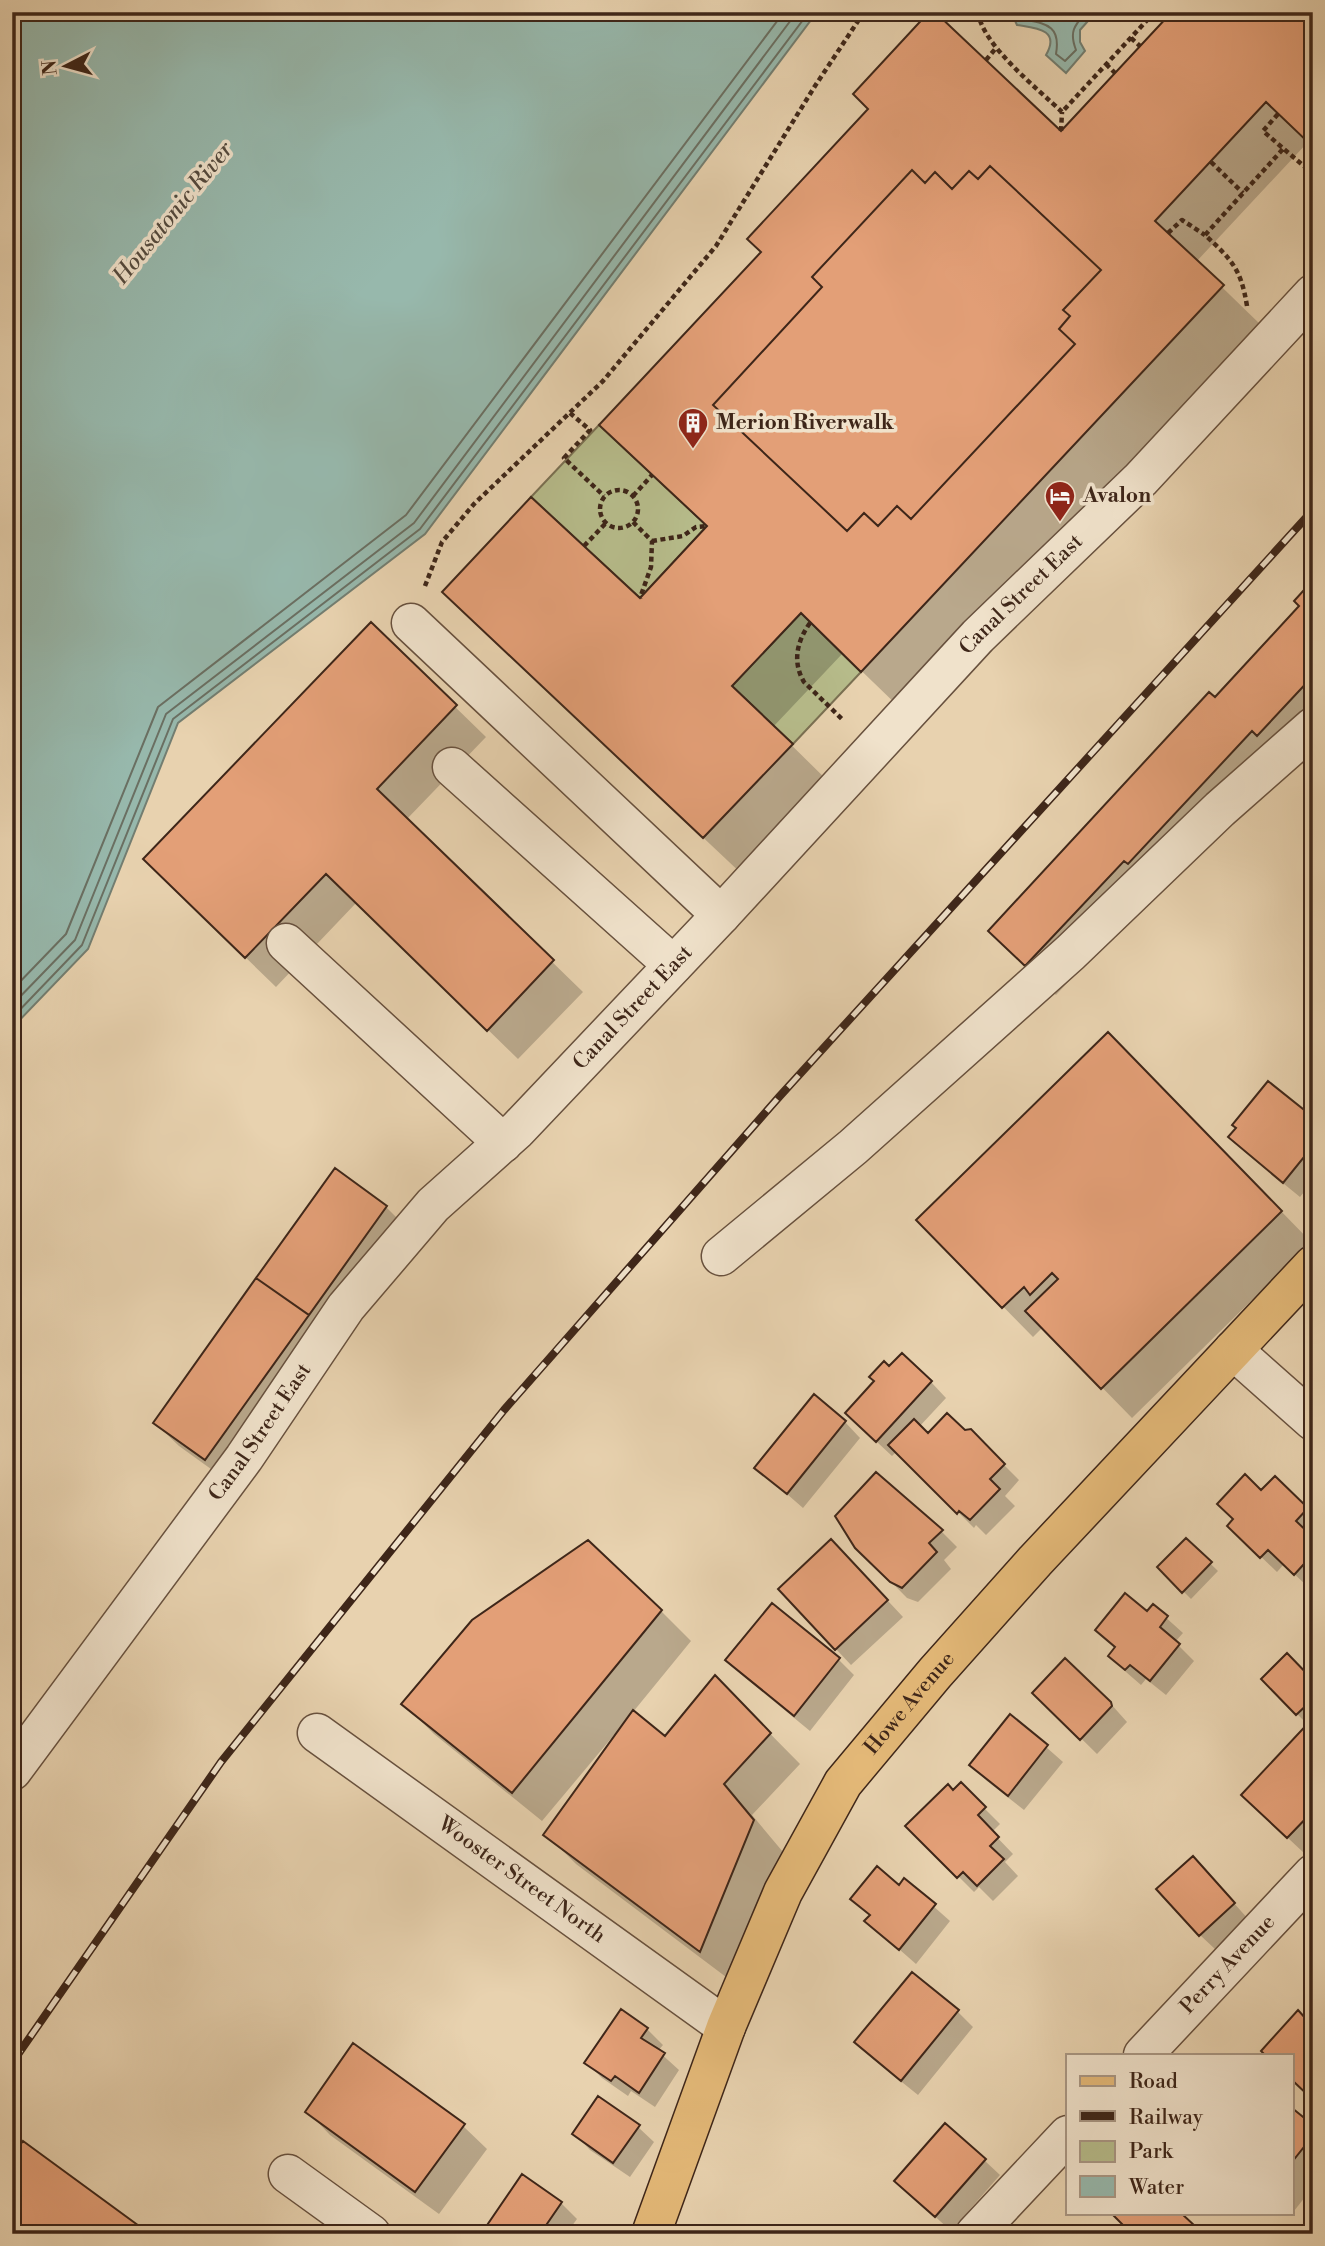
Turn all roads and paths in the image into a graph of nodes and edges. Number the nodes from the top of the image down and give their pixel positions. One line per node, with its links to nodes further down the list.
1 (864, 12): 21 (path)
2 (978, 12): 6 (path)
3 (1145, 12): 4 (path)
4 (1131, 38): 5 (path); 8 (path)
5 (1140, 46)
6 (996, 48): 7 (path); 10 (path)
7 (986, 60)
8 (1106, 64): 9 (path); 10 (path)
9 (1115, 73)
10 (1062, 112): 12 (path)
11 (1278, 114): 13 (path)
12 (1061, 131)
13 (1283, 149): 15 (path); 16 (path)
14 (1211, 162): 16 (path)
15 (1313, 174)
16 (1243, 192): 18 (path)
17 (1168, 233): 18 (path)
18 (1205, 235): 20 (path)
19 (1313, 294): 36 (street, Canal Street East)
20 (1247, 311)
21 (570, 413): 23 (path); 31 (path)
22 (652, 475): 24 (path)
23 (604, 496): 24 (path); 26 (path)
24 (633, 496): 25 (path)
25 (633, 522): 26 (path); 28 (path)
26 (606, 524): 29 (path)
27 (707, 526): 28 (path)
28 (652, 541): 30 (path)
29 (584, 546)
30 (639, 598)
31 (411, 623): 36 (street)
32 (810, 623): 33 (path)
33 (844, 722)
34 (1313, 727): 40 (street)
35 (452, 767): 38 (street)
36 (721, 915): 38 (street, Canal Street East)
37 (286, 943): 39 (street)
38 (673, 965): 39 (street, Canal Street East)
39 (503, 1143): 45 (street, Canal Street East)
40 (721, 1256)
41 (1313, 1265): 42 (main road, Howe Avenue)
42 (1233, 1350): 43 (street); 47 (main road, Howe Avenue)
43 (1313, 1421)
44 (317, 1733): 47 (street, Wooster Street North)
45 (12, 1771)
46 (1313, 1874): 48 (street, Perry Avenue)
47 (726, 2027): 52 (main road, Howe Avenue)
48 (1144, 2054)
49 (1066, 2137): 53 (street)
50 (288, 2174): 51 (street)
51 (371, 2234)
52 (651, 2234)
53 (975, 2234)

